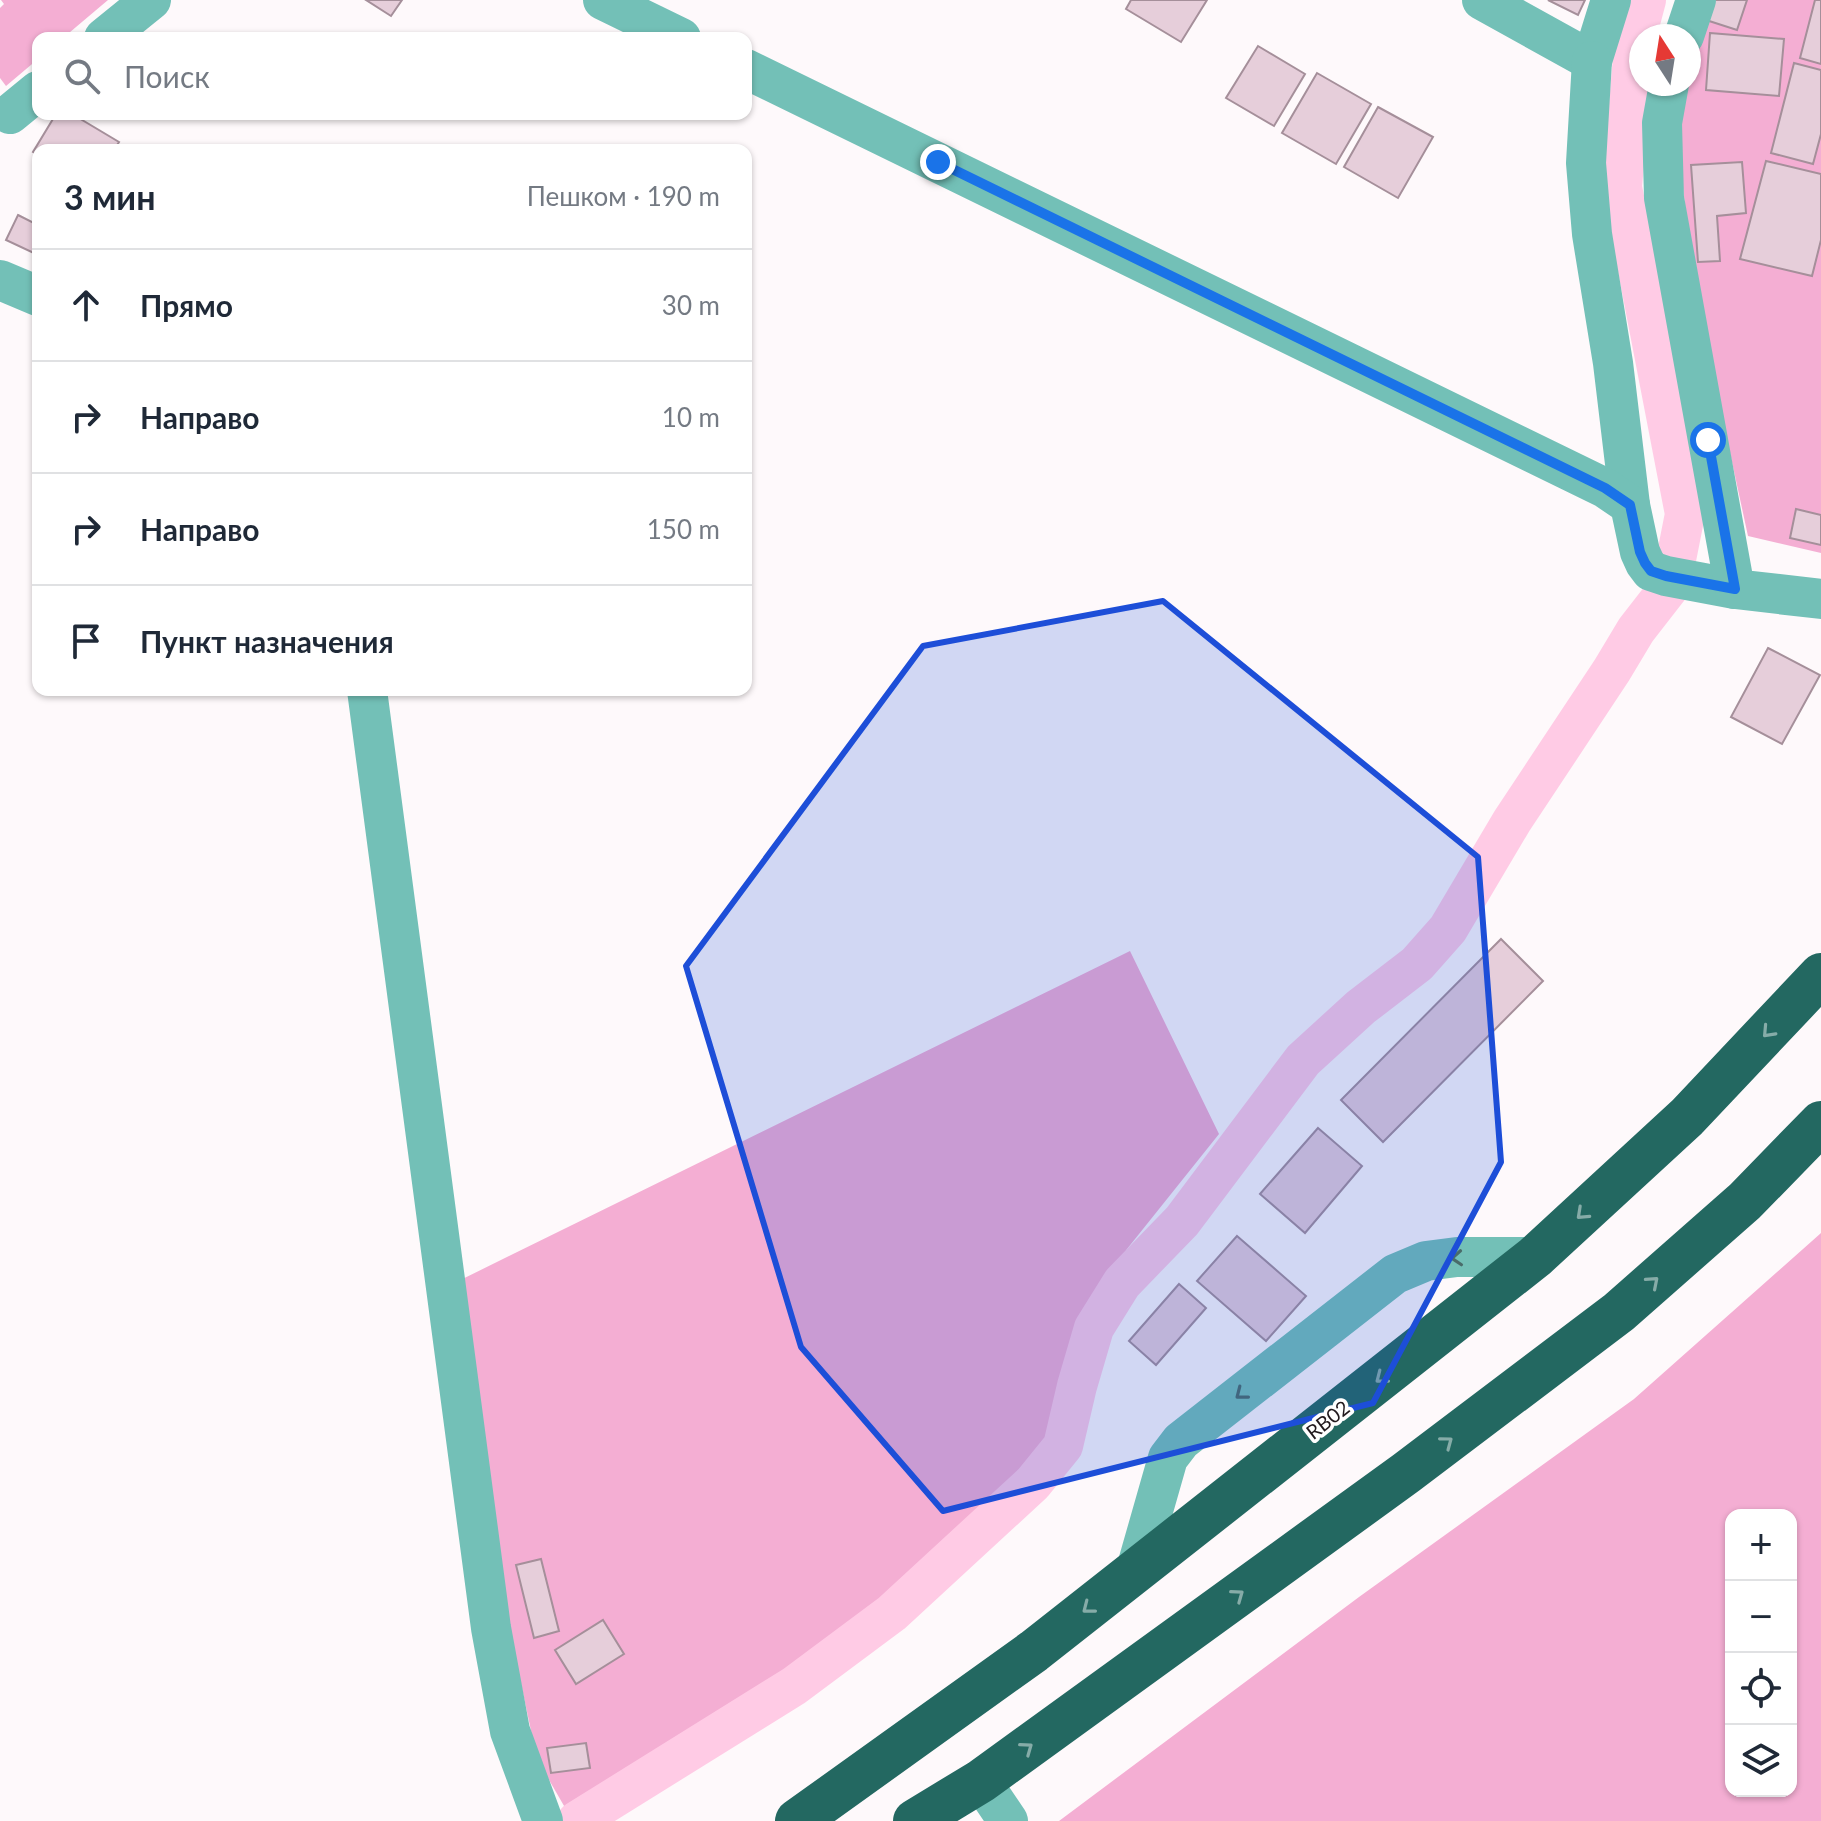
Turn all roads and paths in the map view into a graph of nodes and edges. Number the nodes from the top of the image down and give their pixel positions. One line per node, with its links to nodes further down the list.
1 (151, 0): 7 (street)
2 (603, 0): 8 (street)
3 (1482, 0): 9 (street)
4 (1611, 0): 9 (street)
5 (1696, 0): 6 (street)
6 (1688, 24)
7 (111, 32)
8 (669, 32)
9 (1592, 61): 14 (street)
10 (752, 72): 14 (street)
11 (1667, 96): 15 (street)
12 (0, 280): 13 (street)
13 (32, 293)
14 (1630, 505): 15 (street)
15 (1701, 583): 16 (street)
16 (1821, 599)
17 (368, 696): 23 (street)
18 (1821, 975): 20 (highway, RB02, one-way to 20)
19 (1821, 1123): 22 (highway, one-way to 19)
20 (1535, 1257): 21 (highway, RB02, one-way to 21); 21 (street, one-way to 21)
21 (1136, 1570): 24 (highway, RB02, one-way to 24)
22 (981, 1781): 25 (highway); 26 (street)
23 (539, 1811)
24 (797, 1821)
25 (915, 1821)
26 (1008, 1821)

